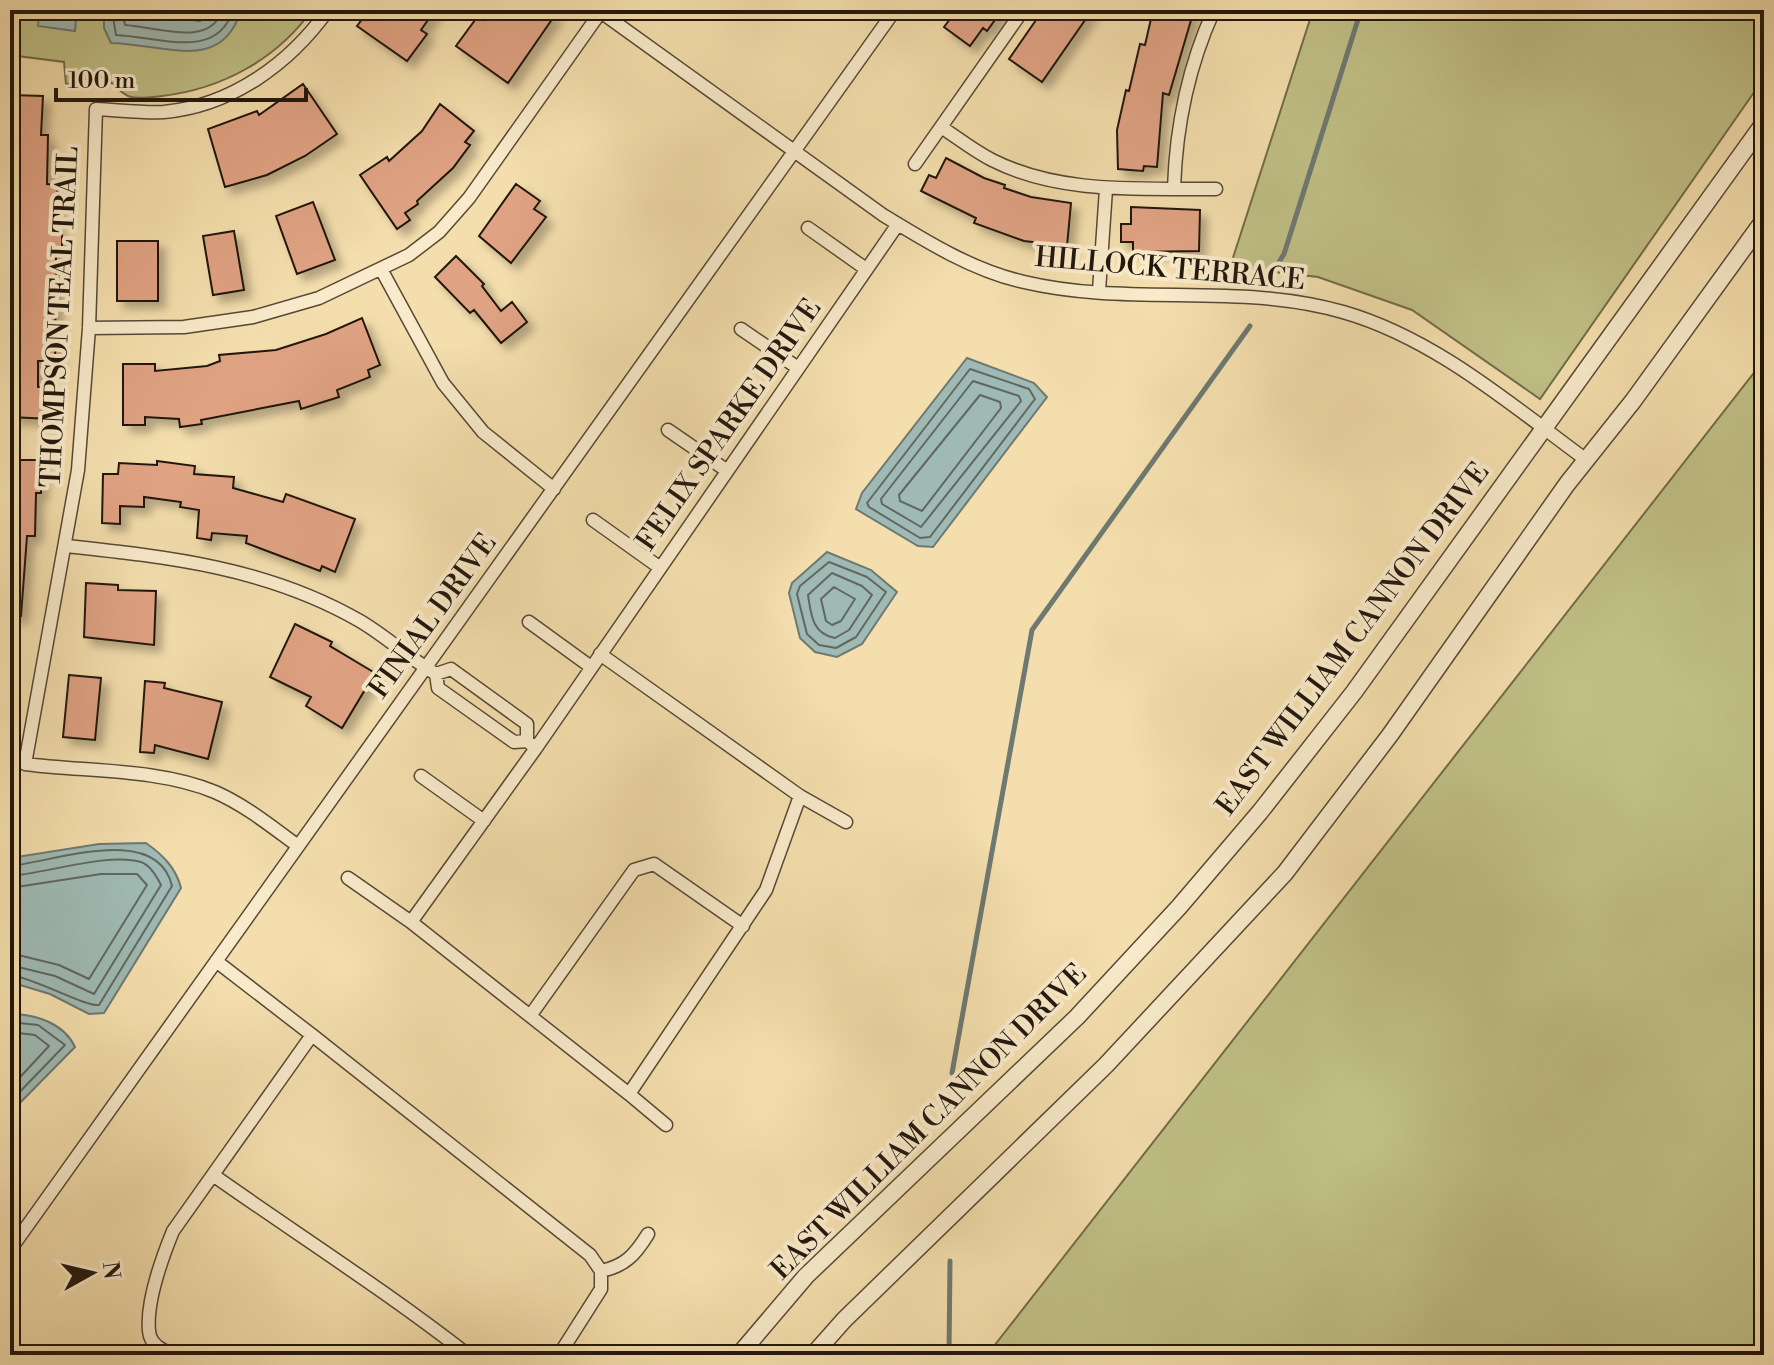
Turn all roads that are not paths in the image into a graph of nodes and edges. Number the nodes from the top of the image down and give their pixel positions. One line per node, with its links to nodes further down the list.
1 (328, 10): 19 (street, THOMPSON TEAL TRAIL)
2 (895, 10): 8 (street, FINIAL DRIVE)
3 (1023, 10): 7 (street)
4 (1214, 10): 10 (street)
5 (600, 11): 8 (street, HILLOCK TERRACE); 16 (street)
6 (1764, 123): 22 (street, EAST WILLIAM CANNON DRIVE)
7 (941, 127): 9 (street); 11 (street)
8 (797, 150): 14 (street, HILLOCK TERRACE); 26 (street, FINIAL DRIVE)
9 (915, 164)
10 (1174, 188): 11 (street); 12 (street)
11 (1106, 189): 18 (street)
12 (1216, 189)
13 (1764, 220): 24 (street)
14 (898, 224): 17 (street, FELIX SPARKE DRIVE); 18 (street, HILLOCK TERRACE)
15 (808, 228): 17 (street)
16 (381, 269): 19 (street); 26 (street)
17 (866, 269): 21 (street, FELIX SPARKE DRIVE)
18 (1099, 291): 22 (street, HILLOCK TERRACE)
19 (89, 328): 28 (street, THOMPSON TEAL TRAIL)
20 (741, 329): 21 (street)
21 (798, 368): 25 (street, FELIX SPARKE DRIVE)
22 (1542, 427): 24 (street, HILLOCK TERRACE); 55 (street, EAST WILLIAM CANNON DRIVE)
23 (668, 430): 25 (street)
24 (1585, 459): 56 (street)
25 (726, 470): 29 (street, FELIX SPARKE DRIVE)
26 (554, 489): 33 (street, FINIAL DRIVE)
27 (593, 520): 29 (street)
28 (66, 546): 33 (street); 39 (street, THOMPSON TEAL TRAIL)
29 (659, 567): 31 (street, FELIX SPARKE DRIVE)
30 (529, 622): 32 (street)
31 (600, 654): 32 (street, FELIX SPARKE DRIVE); 36 (street)
32 (591, 667): 34 (street, FELIX SPARKE DRIVE)
33 (430, 670): 34 (street); 34 (street); 39 (street, FINIAL DRIVE)
34 (532, 744): 37 (street, FELIX SPARKE DRIVE)
35 (421, 776): 37 (street)
36 (800, 796): 38 (street); 42 (street)
37 (484, 821): 41 (street, FELIX SPARKE DRIVE)
38 (846, 822)
39 (298, 846): 43 (street, FINIAL DRIVE)
40 (348, 878): 41 (street)
41 (411, 922): 44 (street)
42 (743, 926): 44 (street); 46 (street)
43 (216, 961): 45 (street); 50 (street, FINIAL DRIVE)
44 (530, 1016): 46 (street)
45 (312, 1035): 48 (street); 51 (street)
46 (629, 1094): 47 (street)
47 (666, 1125)
48 (213, 1175): 52 (street); 53 (street)
49 (648, 1234): 51 (street)
50 (10, 1250)
51 (601, 1271): 54 (street)
52 (175, 1355)
53 (468, 1355)
54 (559, 1355)
55 (739, 1355)
56 (813, 1355)

